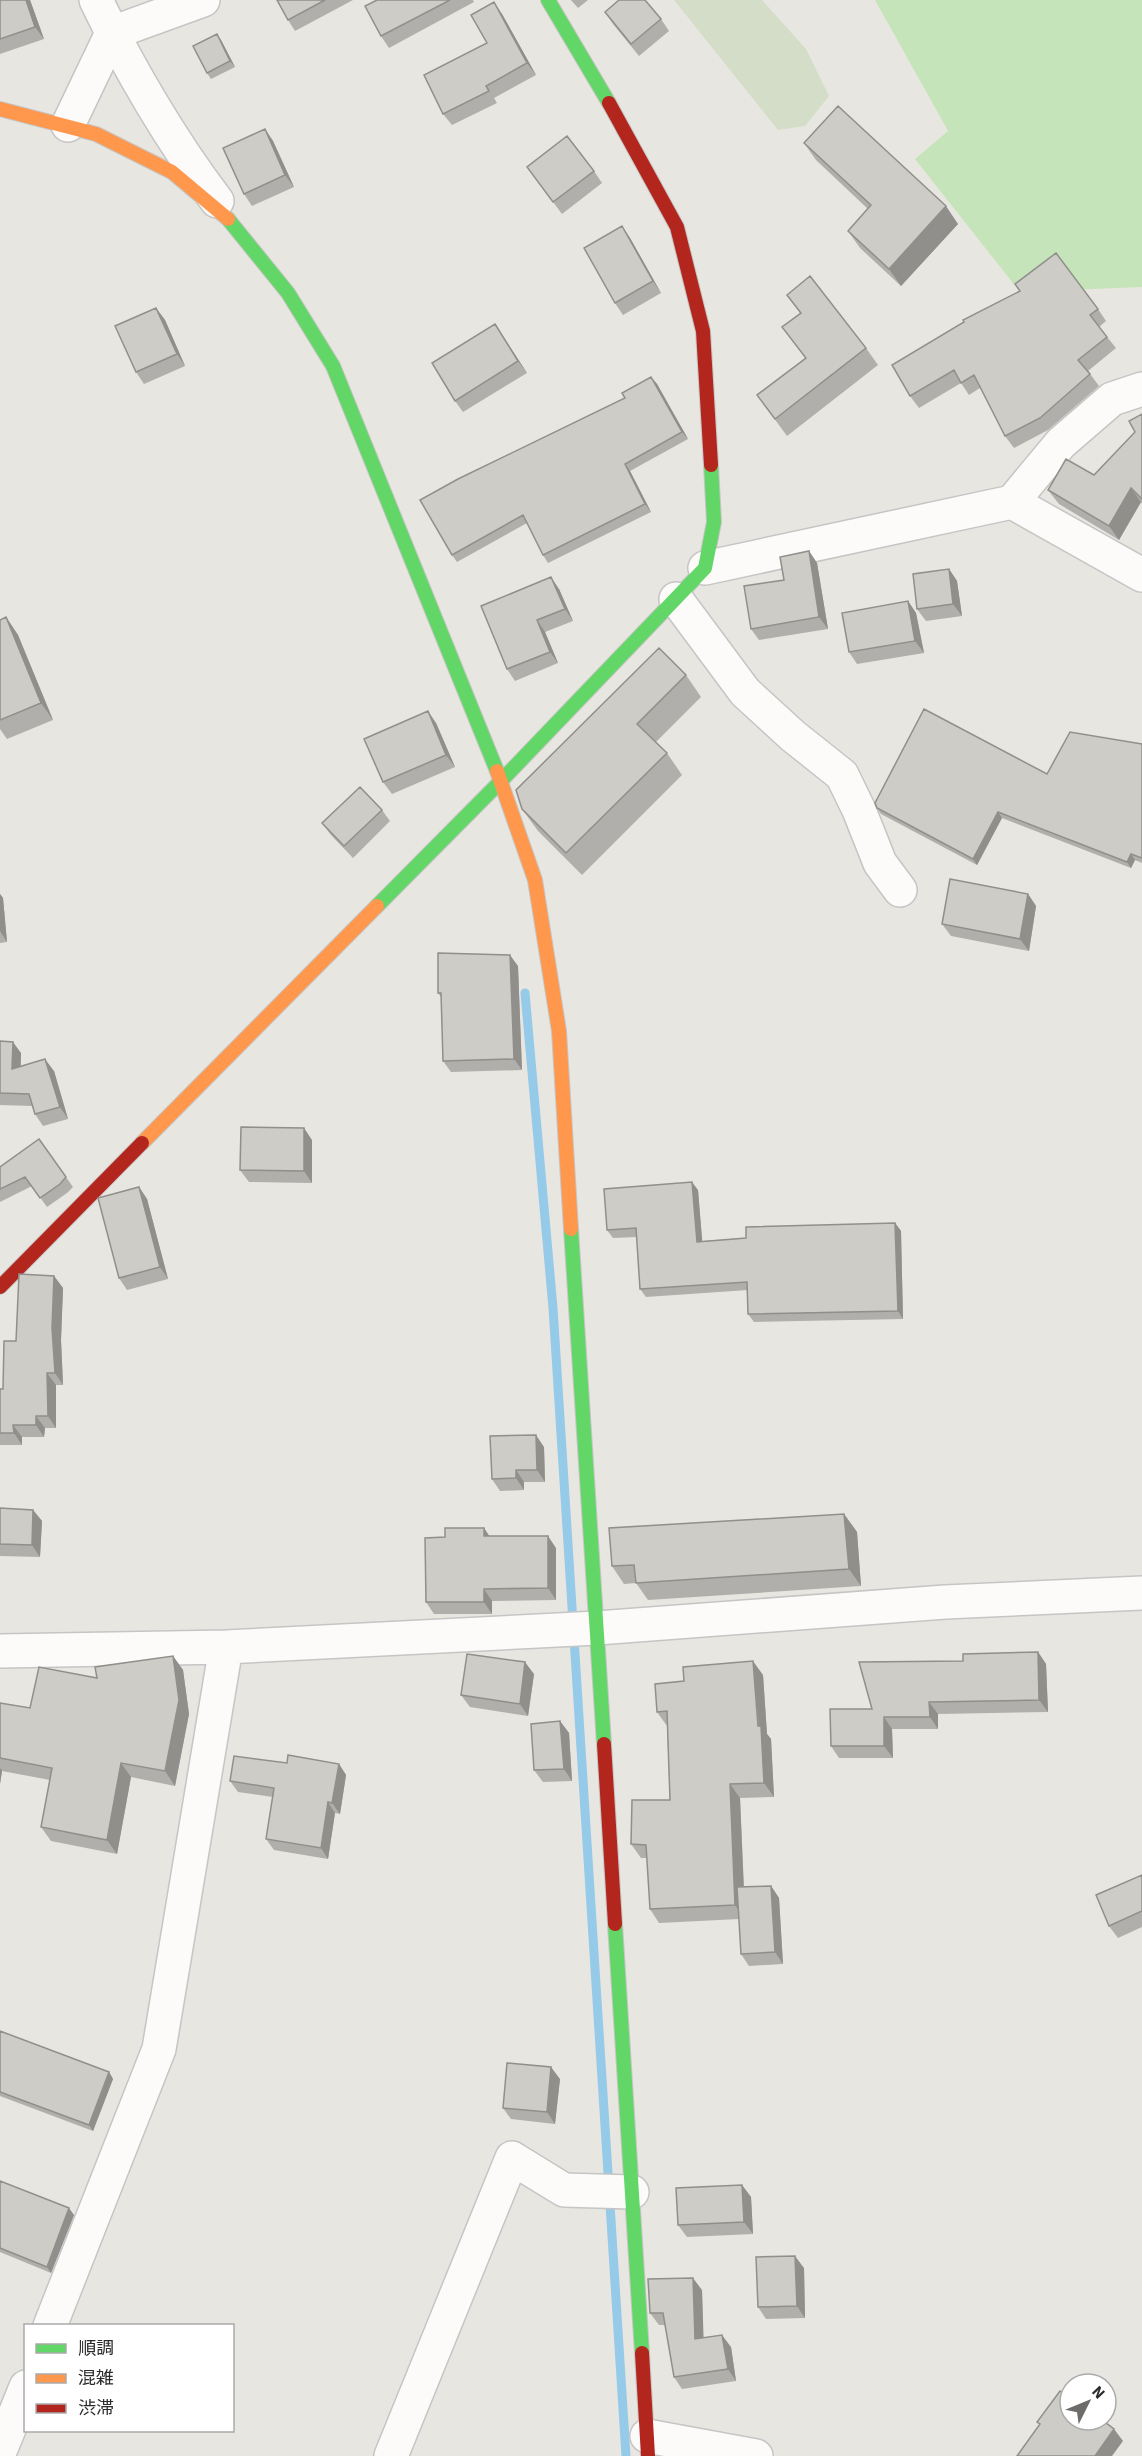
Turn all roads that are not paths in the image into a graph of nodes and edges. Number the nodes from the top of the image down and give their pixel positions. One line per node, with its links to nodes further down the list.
1 (96, 0): 4 (street)
2 (203, 0): 4 (street)
3 (548, 0): 10 (street)
4 (112, 33): 6 (street); 7 (street)
5 (0, 109): 6 (street)
6 (68, 125): 7 (street)
7 (235, 225): 13 (street)
8 (1142, 389): 9 (street)
9 (1012, 501): 10 (street); 11 (street)
10 (705, 568): 12 (street)
11 (1142, 575)
12 (676, 599): 13 (street); 14 (street)
13 (501, 781): 15 (street); 17 (street)
14 (900, 890)
15 (0, 1287)
16 (1142, 1593): 17 (street)
17 (597, 1628): 18 (street); 20 (street)
18 (226, 1647): 19 (street); 21 (street)
19 (0, 1651)
20 (632, 2192): 23 (street); 25 (street)
21 (50, 2324)
22 (24, 2392): 24 (street)
23 (648, 2446): 26 (street)
24 (0, 2451)
25 (391, 2456)
26 (756, 2456)

